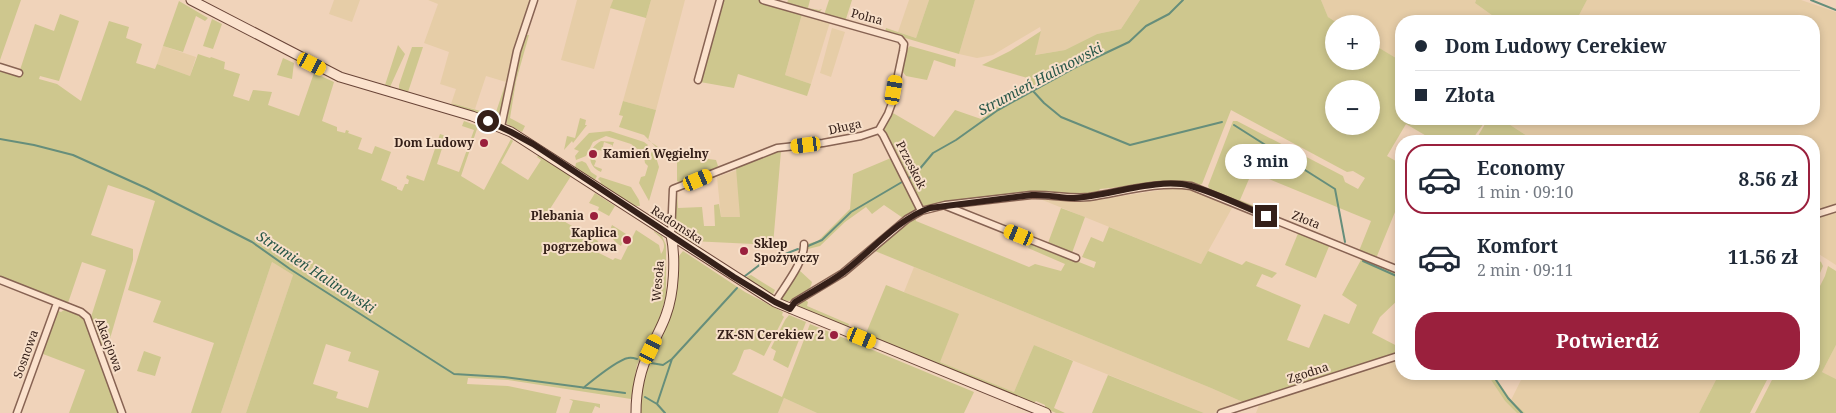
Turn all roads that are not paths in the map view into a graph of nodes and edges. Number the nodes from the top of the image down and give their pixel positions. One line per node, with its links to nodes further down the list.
1 (191, 0): 9 (street, Radomska)
2 (534, 0): 9 (street)
3 (720, 0): 8 (street)
4 (764, 0): 5 (street, Polna)
5 (904, 44): 10 (street, Długa)
6 (0, 67): 7 (street)
7 (19, 73)
8 (698, 80)
9 (501, 127): 15 (street, Radomska)
10 (879, 130): 13 (street, Przeskok); 15 (street, Długa)
11 (945, 205): 13 (street, Złota); 17 (street); 18 (street, Złota)
12 (1836, 208): 14 (street)
13 (921, 210): 22 (street, Złota)
14 (1820, 213)
15 (670, 236): 20 (street, Radomska); 26 (street, Wesoła)
16 (804, 244): 20 (street)
17 (1076, 258)
18 (1395, 269)
19 (0, 280): 21 (street, Akacjowa)
20 (775, 302): 22 (street, Radomska)
21 (56, 303): 24 (street, Sosnowa); 25 (street, Akacjowa)
22 (790, 309): 27 (street, Radomska)
23 (1395, 357): 28 (street, Zgodna)
24 (17, 413)
25 (122, 413)
26 (636, 413)
27 (1046, 413)
28 (1221, 413)

